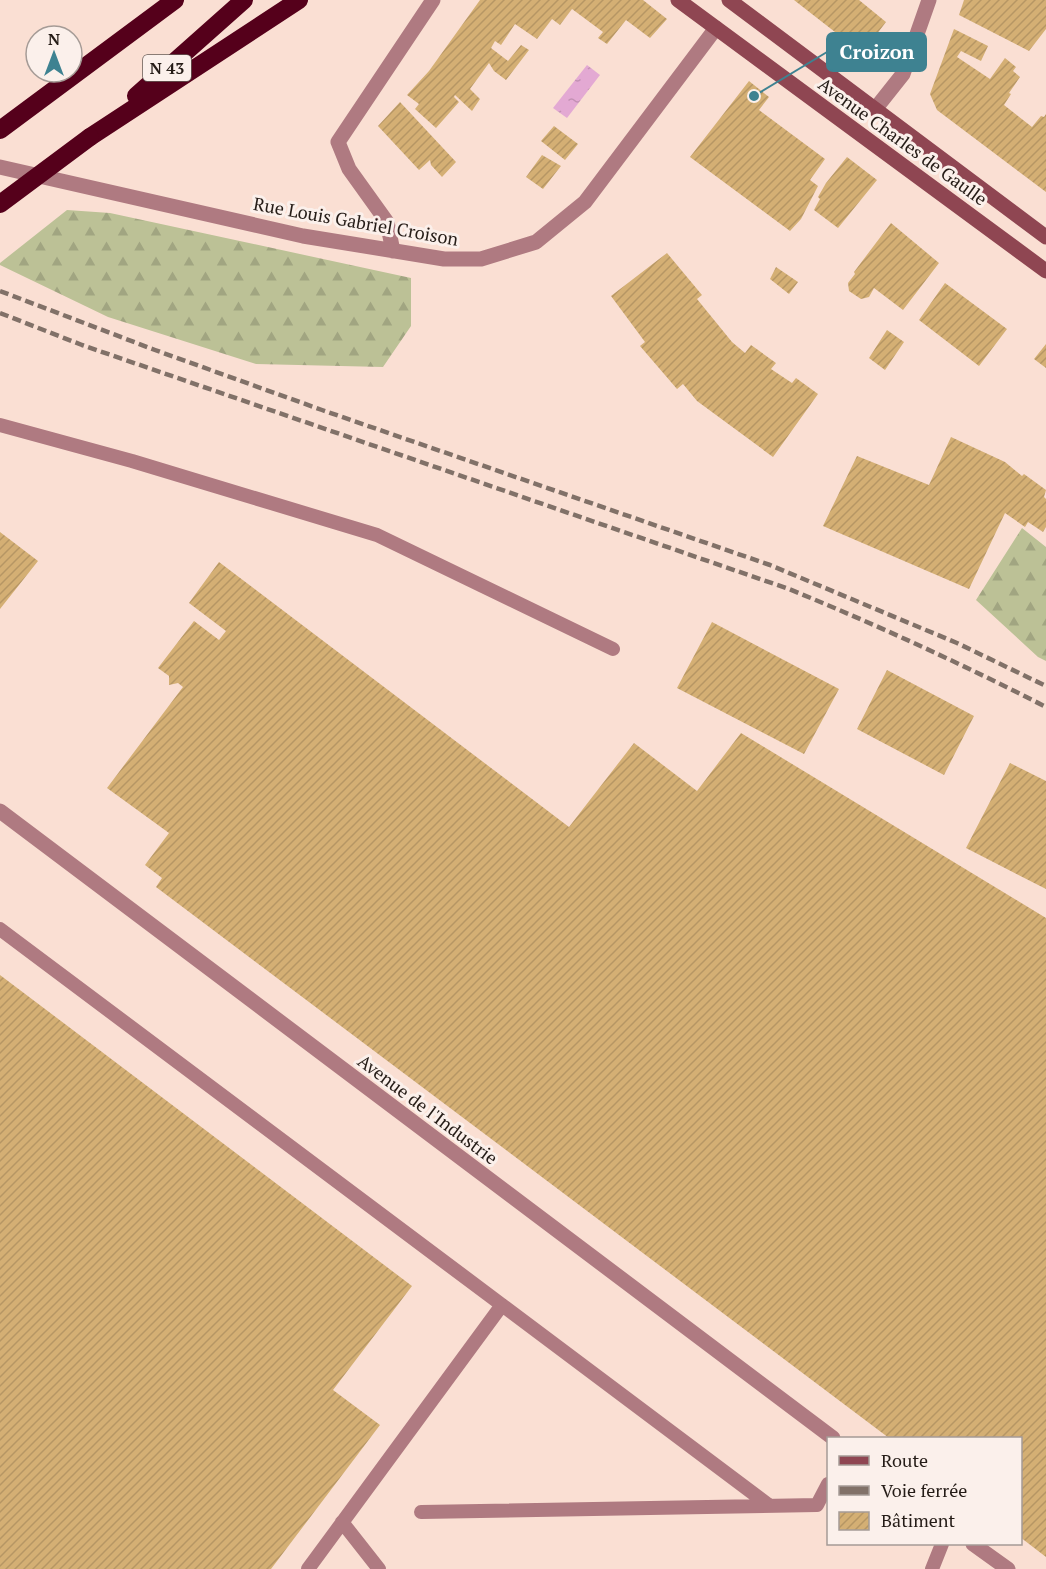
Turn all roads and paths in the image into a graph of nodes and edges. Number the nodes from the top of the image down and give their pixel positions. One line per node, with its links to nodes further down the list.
1 (175, 0): 10 (highway, N 43)
2 (244, 0): 11 (highway, N 43)
3 (299, 0): 11 (highway)
4 (433, 0): 15 (street)
5 (678, 0): 8 (main road, Avenue Charles de Gaulle)
6 (729, 0): 9 (main road, Avenue Charles de Gaulle)
7 (929, 0): 9 (street)
8 (716, 28): 15 (street, Rue Louis Gabriel Croison); 16 (main road, Avenue Charles de Gaulle)
9 (876, 108): 14 (main road, Avenue Charles de Gaulle)
10 (0, 130)
11 (90, 137): 13 (highway, N 43, bridge)
12 (0, 166): 15 (street, Rue Louis Gabriel Croison)
13 (0, 204)
14 (1046, 237)
15 (393, 251)
16 (1046, 271)
17 (0, 425): 18 (lane)
18 (613, 649)
19 (0, 811): 22 (street, Avenue de l'Industrie)
20 (0, 929): 21 (lane)
21 (502, 1305): 24 (lane); 26 (lane)
22 (832, 1437)
23 (827, 1487): 24 (lane)
24 (770, 1506): 25 (lane)
25 (421, 1512)
26 (342, 1522): 29 (lane); 30 (lane)
27 (942, 1545): 31 (lane)
28 (974, 1545): 32 (street)
29 (308, 1569)
30 (379, 1569)
31 (932, 1569)
32 (1008, 1569)

